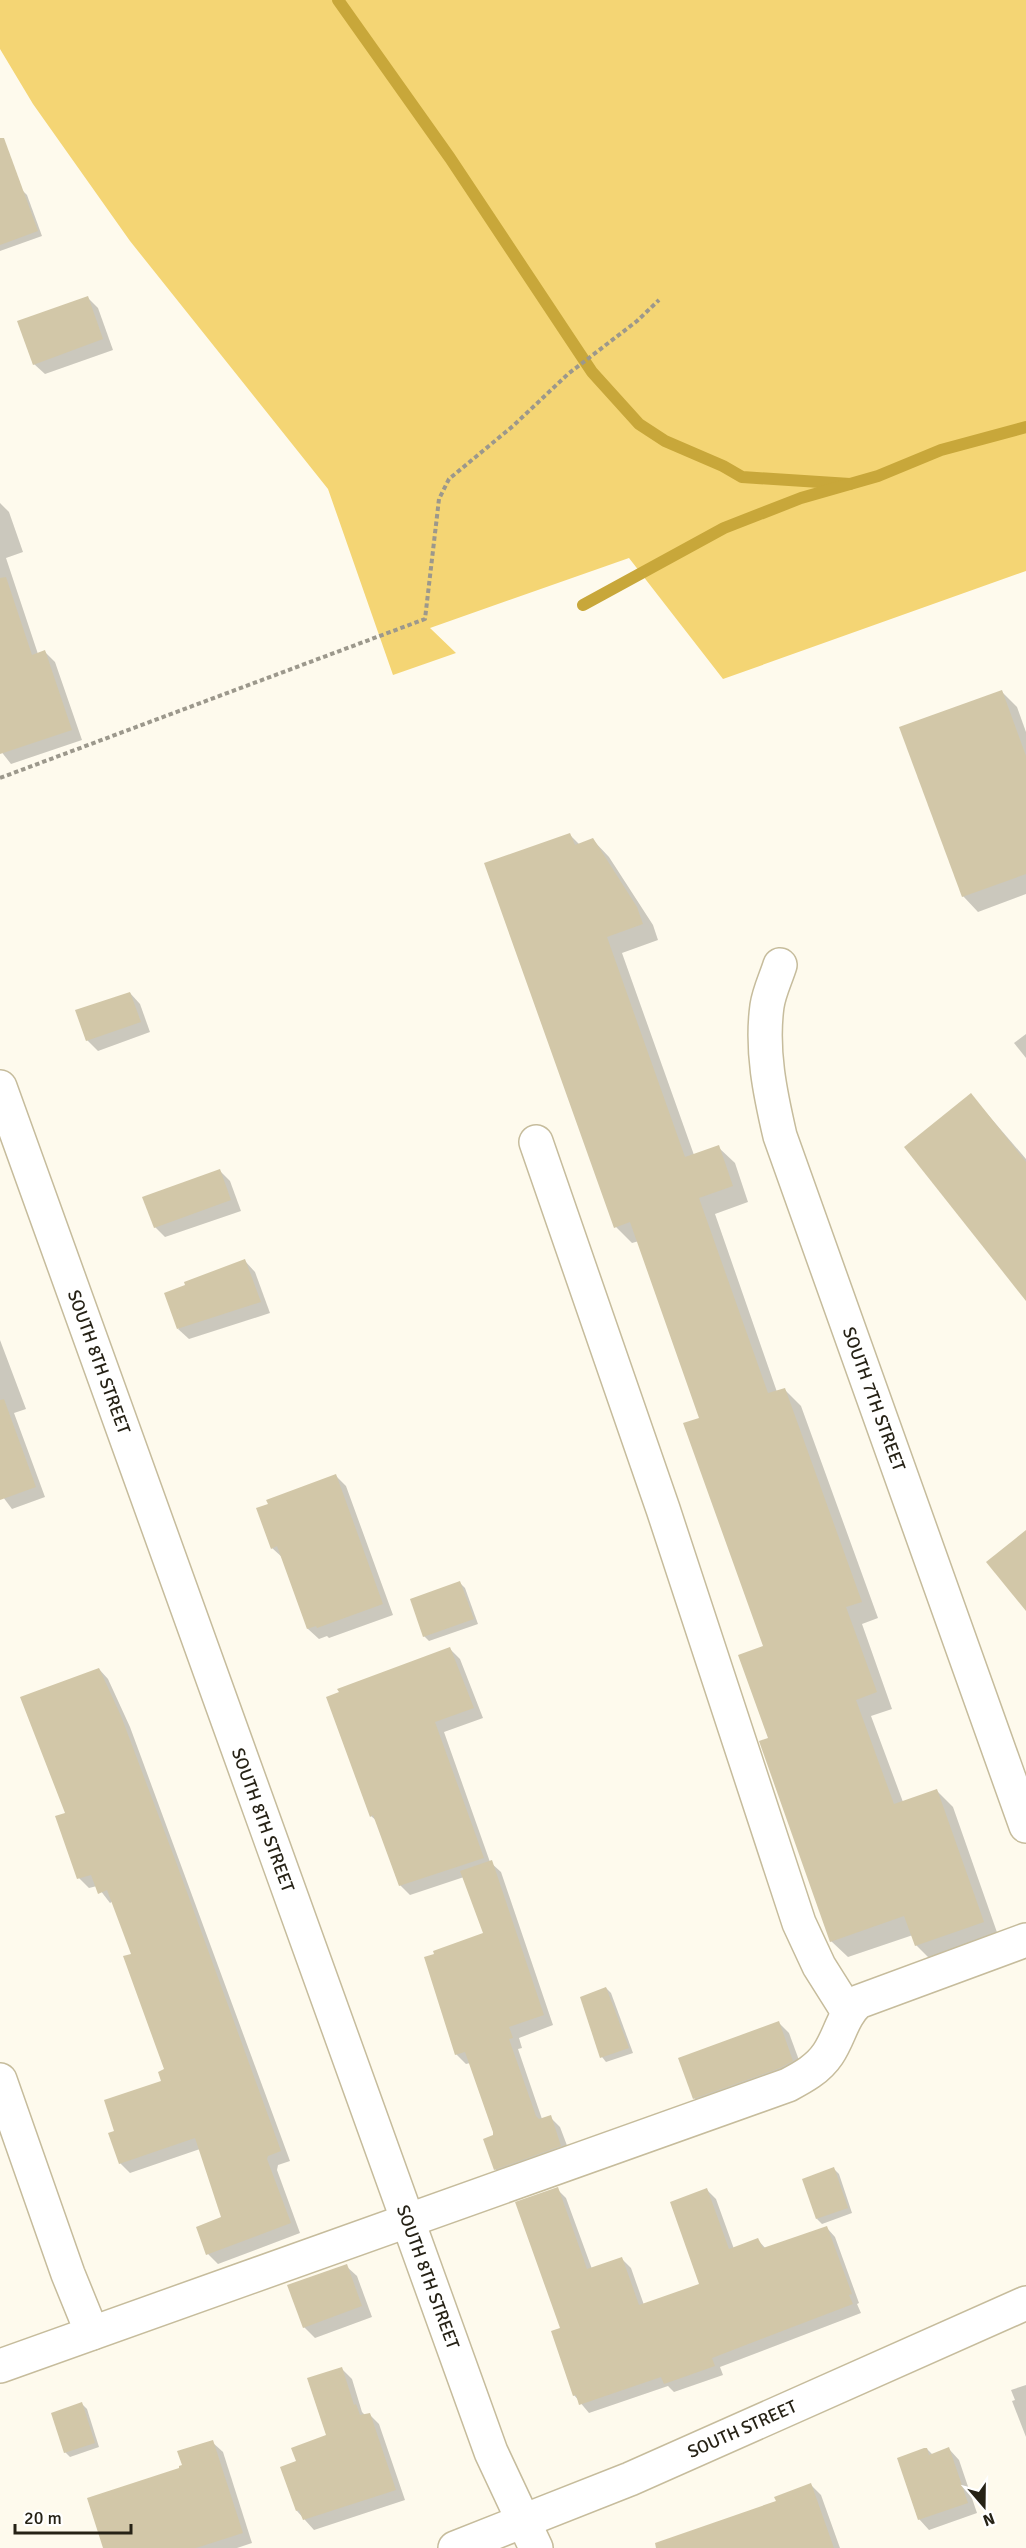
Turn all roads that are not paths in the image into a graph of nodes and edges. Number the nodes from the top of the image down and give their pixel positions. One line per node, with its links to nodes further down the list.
1 (780, 965): 4 (street, SOUTH 7TH STREET)
2 (0, 1087): 8 (street, SOUTH 8TH STREET)
3 (536, 1142): 6 (street)
4 (1026, 1826)
5 (1026, 1940): 6 (street)
6 (848, 2012): 8 (street)
7 (0, 2080): 10 (street)
8 (408, 2221): 10 (street); 12 (street, SOUTH 8TH STREET)
9 (1026, 2303): 12 (street, SOUTH STREET)
10 (92, 2333): 11 (street)
11 (0, 2366)
12 (529, 2535): 13 (street, SOUTH STREET)
13 (455, 2548)

